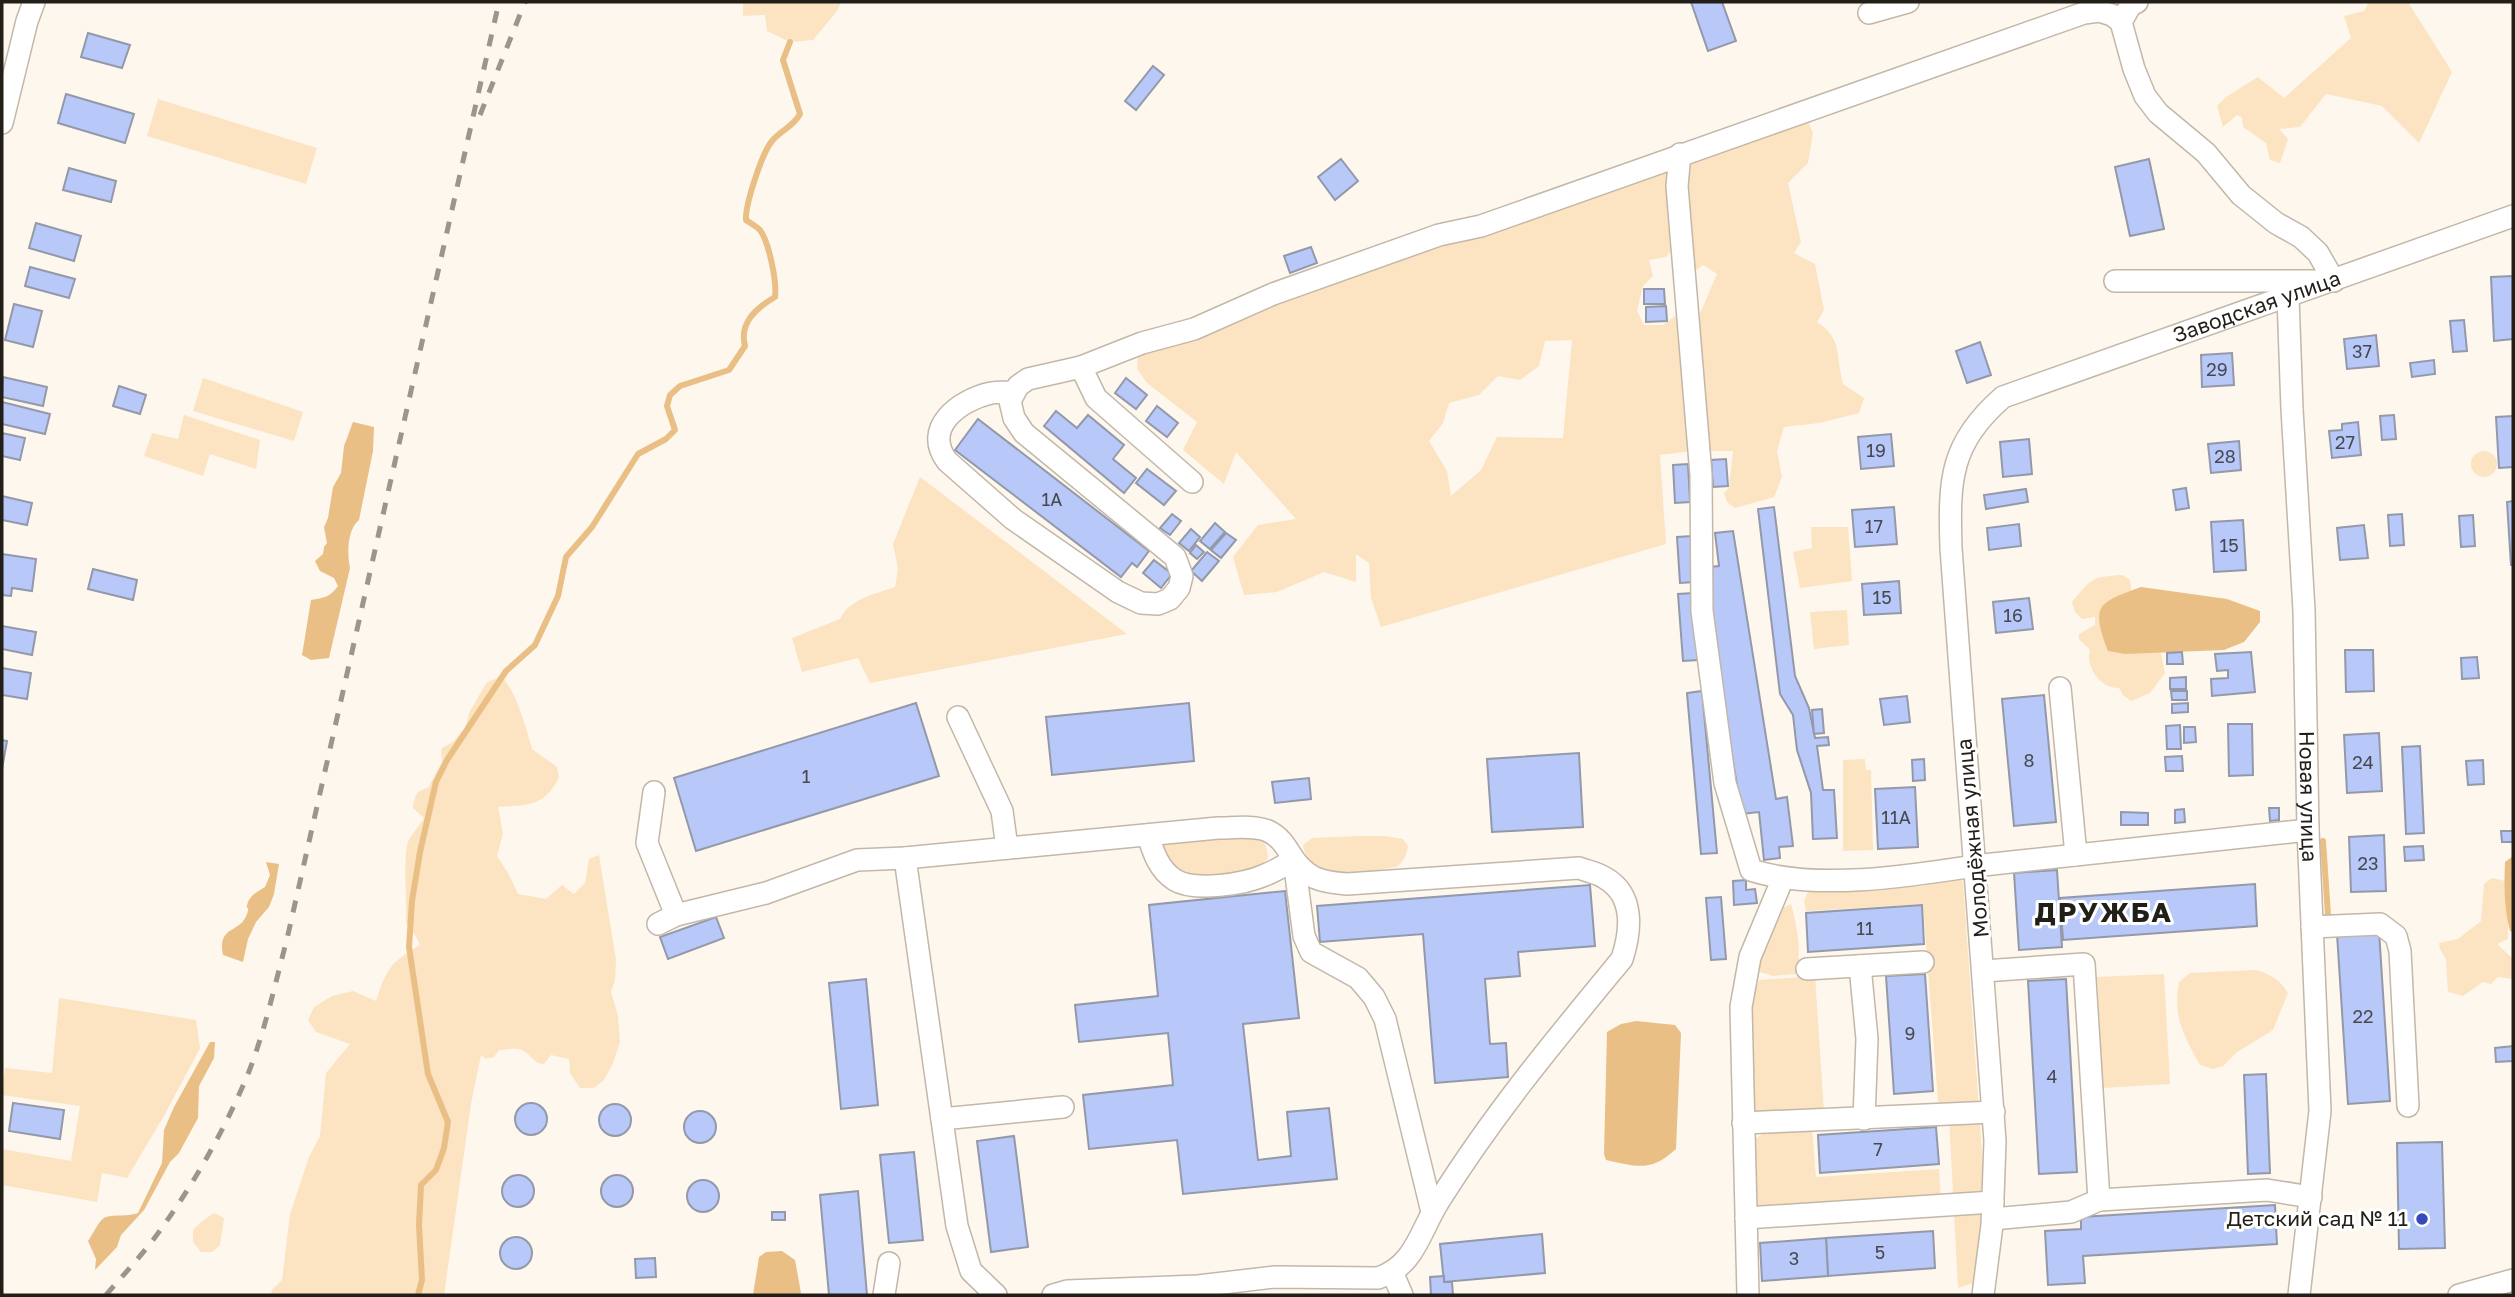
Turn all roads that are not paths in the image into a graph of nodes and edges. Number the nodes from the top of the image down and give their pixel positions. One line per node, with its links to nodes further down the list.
1 (34, 2): 6 (street)
2 (1908, 2): 4 (street)
3 (2137, 2): 5 (street)
4 (1870, 13)
5 (2121, 22): 7 (street); 10 (street)
6 (2, 123)
7 (1680, 154): 12 (street); 26 (street)
8 (2513, 216): 10 (street, Заводская улица)
9 (2115, 281): 10 (street)
10 (2334, 281): 11 (street, Заводская улица)
11 (2288, 297): 14 (street, Заводская улица); 19 (street, Новая улица)
12 (1082, 367): 13 (street); 15 (street)
13 (1013, 392): 13 (street)
14 (2003, 397): 25 (street, Молодёжная улица)
15 (1192, 482)
16 (2060, 688): 22 (street)
17 (958, 717): 21 (street)
18 (654, 792): 23 (street)
19 (2308, 830): 22 (street); 27 (street, Новая улица)
20 (1148, 835): 21 (street); 24 (street); 24 (street)
21 (1007, 848): 23 (street)
22 (2076, 855): 25 (street)
23 (905, 859): 35 (street)
24 (1294, 860): 41 (street); 41 (street)
25 (1974, 866): 26 (street); 31 (street, Молодёжная улица)
26 (1783, 878): 37 (street)
27 (2312, 927): 32 (street); 38 (street, Новая улица)
28 (1923, 962): 29 (street)
29 (1860, 966): 30 (street); 36 (street)
30 (1807, 970)
31 (1984, 971): 34 (street, Молодёжная улица); 39 (street)
32 (2409, 1106)
33 (1063, 1107): 35 (street)
34 (1994, 1112): 36 (street); 40 (street, Молодёжная улица)
35 (942, 1119): 47 (street)
36 (1864, 1119): 37 (street)
37 (1743, 1123): 42 (street)
38 (2311, 1197): 39 (street); 52 (street, Новая улица)
39 (2099, 1200): 40 (street)
40 (1993, 1211): 42 (street); 51 (street, Молодёжная улица)
41 (1432, 1212): 44 (street)
42 (1746, 1218): 50 (street)
43 (889, 1263): 46 (street)
44 (1393, 1274): 48 (street); 49 (street)
45 (2513, 1280): 53 (street)
46 (884, 1295)
47 (996, 1295)
48 (1053, 1295)
49 (1402, 1295)
50 (1748, 1295)
51 (1983, 1295)
52 (2299, 1295)
53 (2459, 1295)

